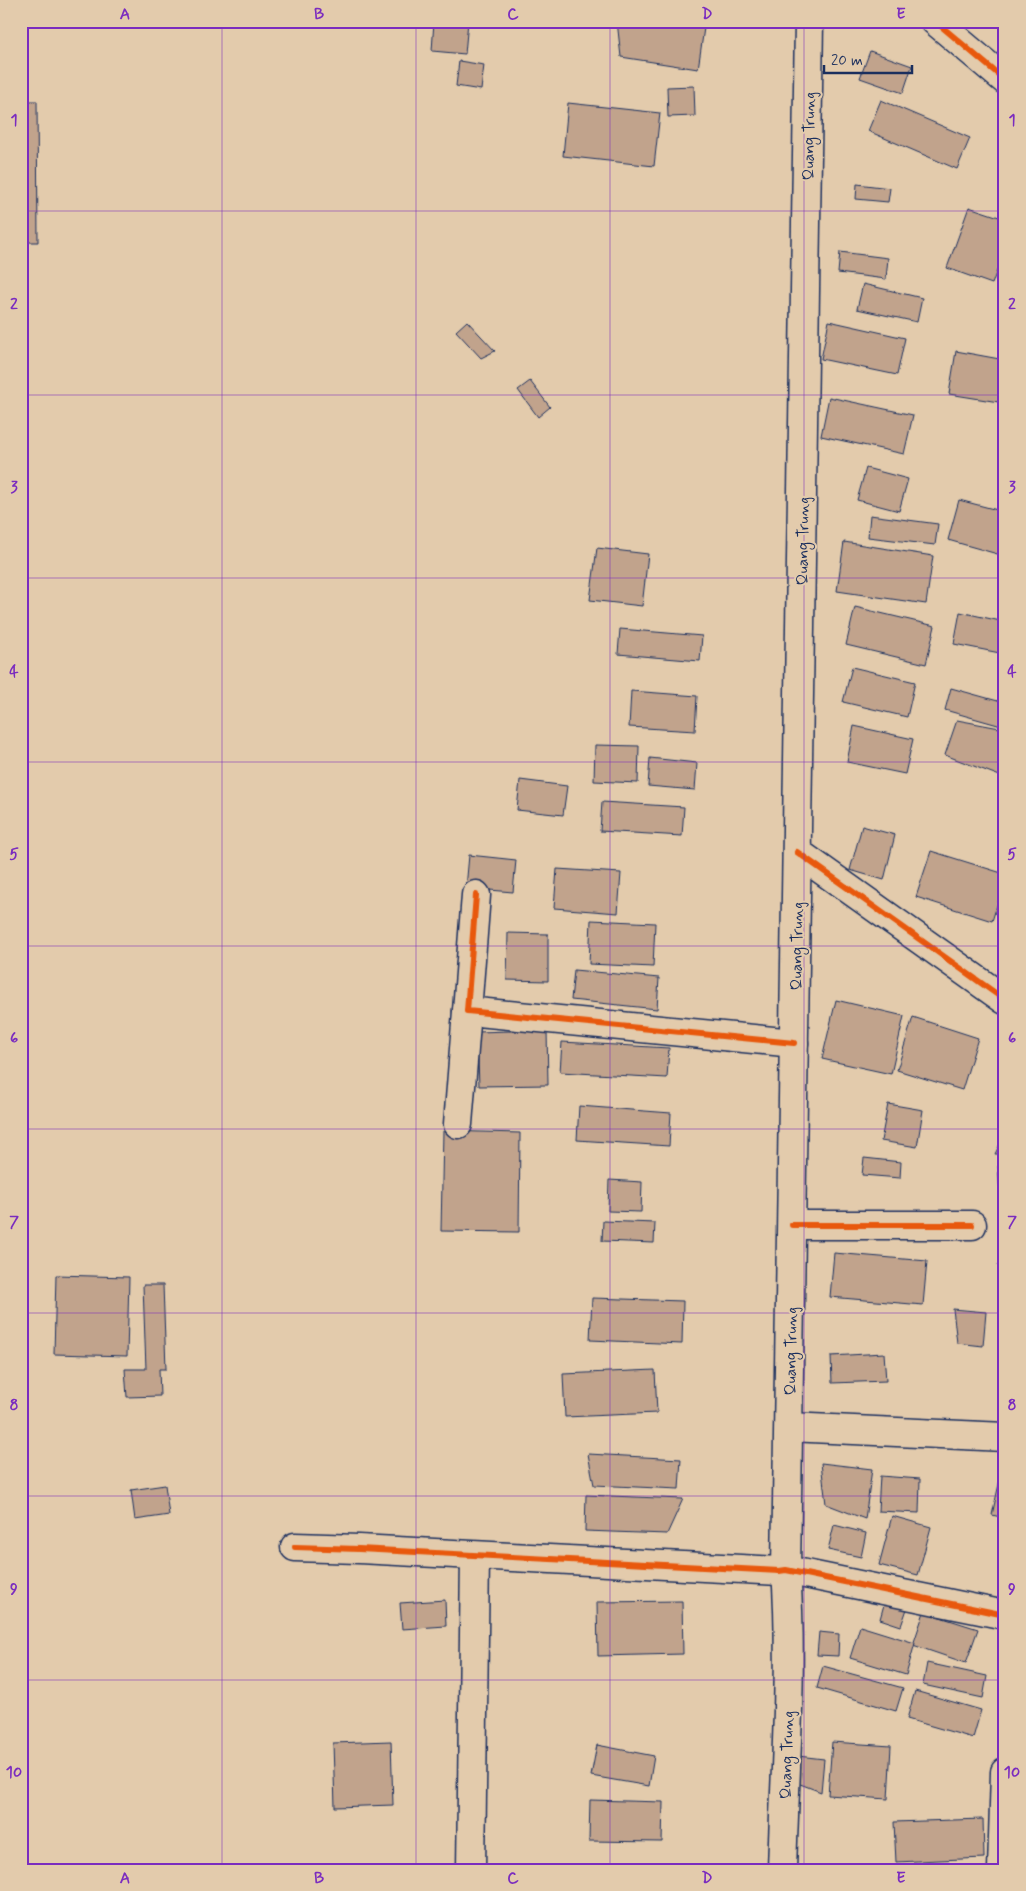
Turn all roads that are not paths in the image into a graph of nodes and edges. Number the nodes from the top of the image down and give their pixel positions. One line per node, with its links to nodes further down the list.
1 (809, 21): 4 (street, Quang Trung)
2 (935, 21): 3 (street)
3 (1005, 80)
4 (797, 852): 6 (street); 8 (street, Quang Trung)
5 (476, 895): 7 (street)
6 (1005, 1000)
7 (467, 1011): 8 (street); 9 (street)
8 (794, 1043): 10 (street, Quang Trung)
9 (458, 1124)
10 (792, 1225): 11 (street); 12 (street, Quang Trung)
11 (972, 1225)
12 (788, 1427): 13 (street); 16 (street, Quang Trung)
13 (1005, 1437)
14 (295, 1547): 15 (street)
15 (475, 1556): 16 (street); 19 (street)
16 (786, 1570): 17 (street); 20 (street, Quang Trung)
17 (1005, 1615)
18 (1005, 1772): 21 (street)
19 (471, 1870)
20 (782, 1870)
21 (1002, 1870)

